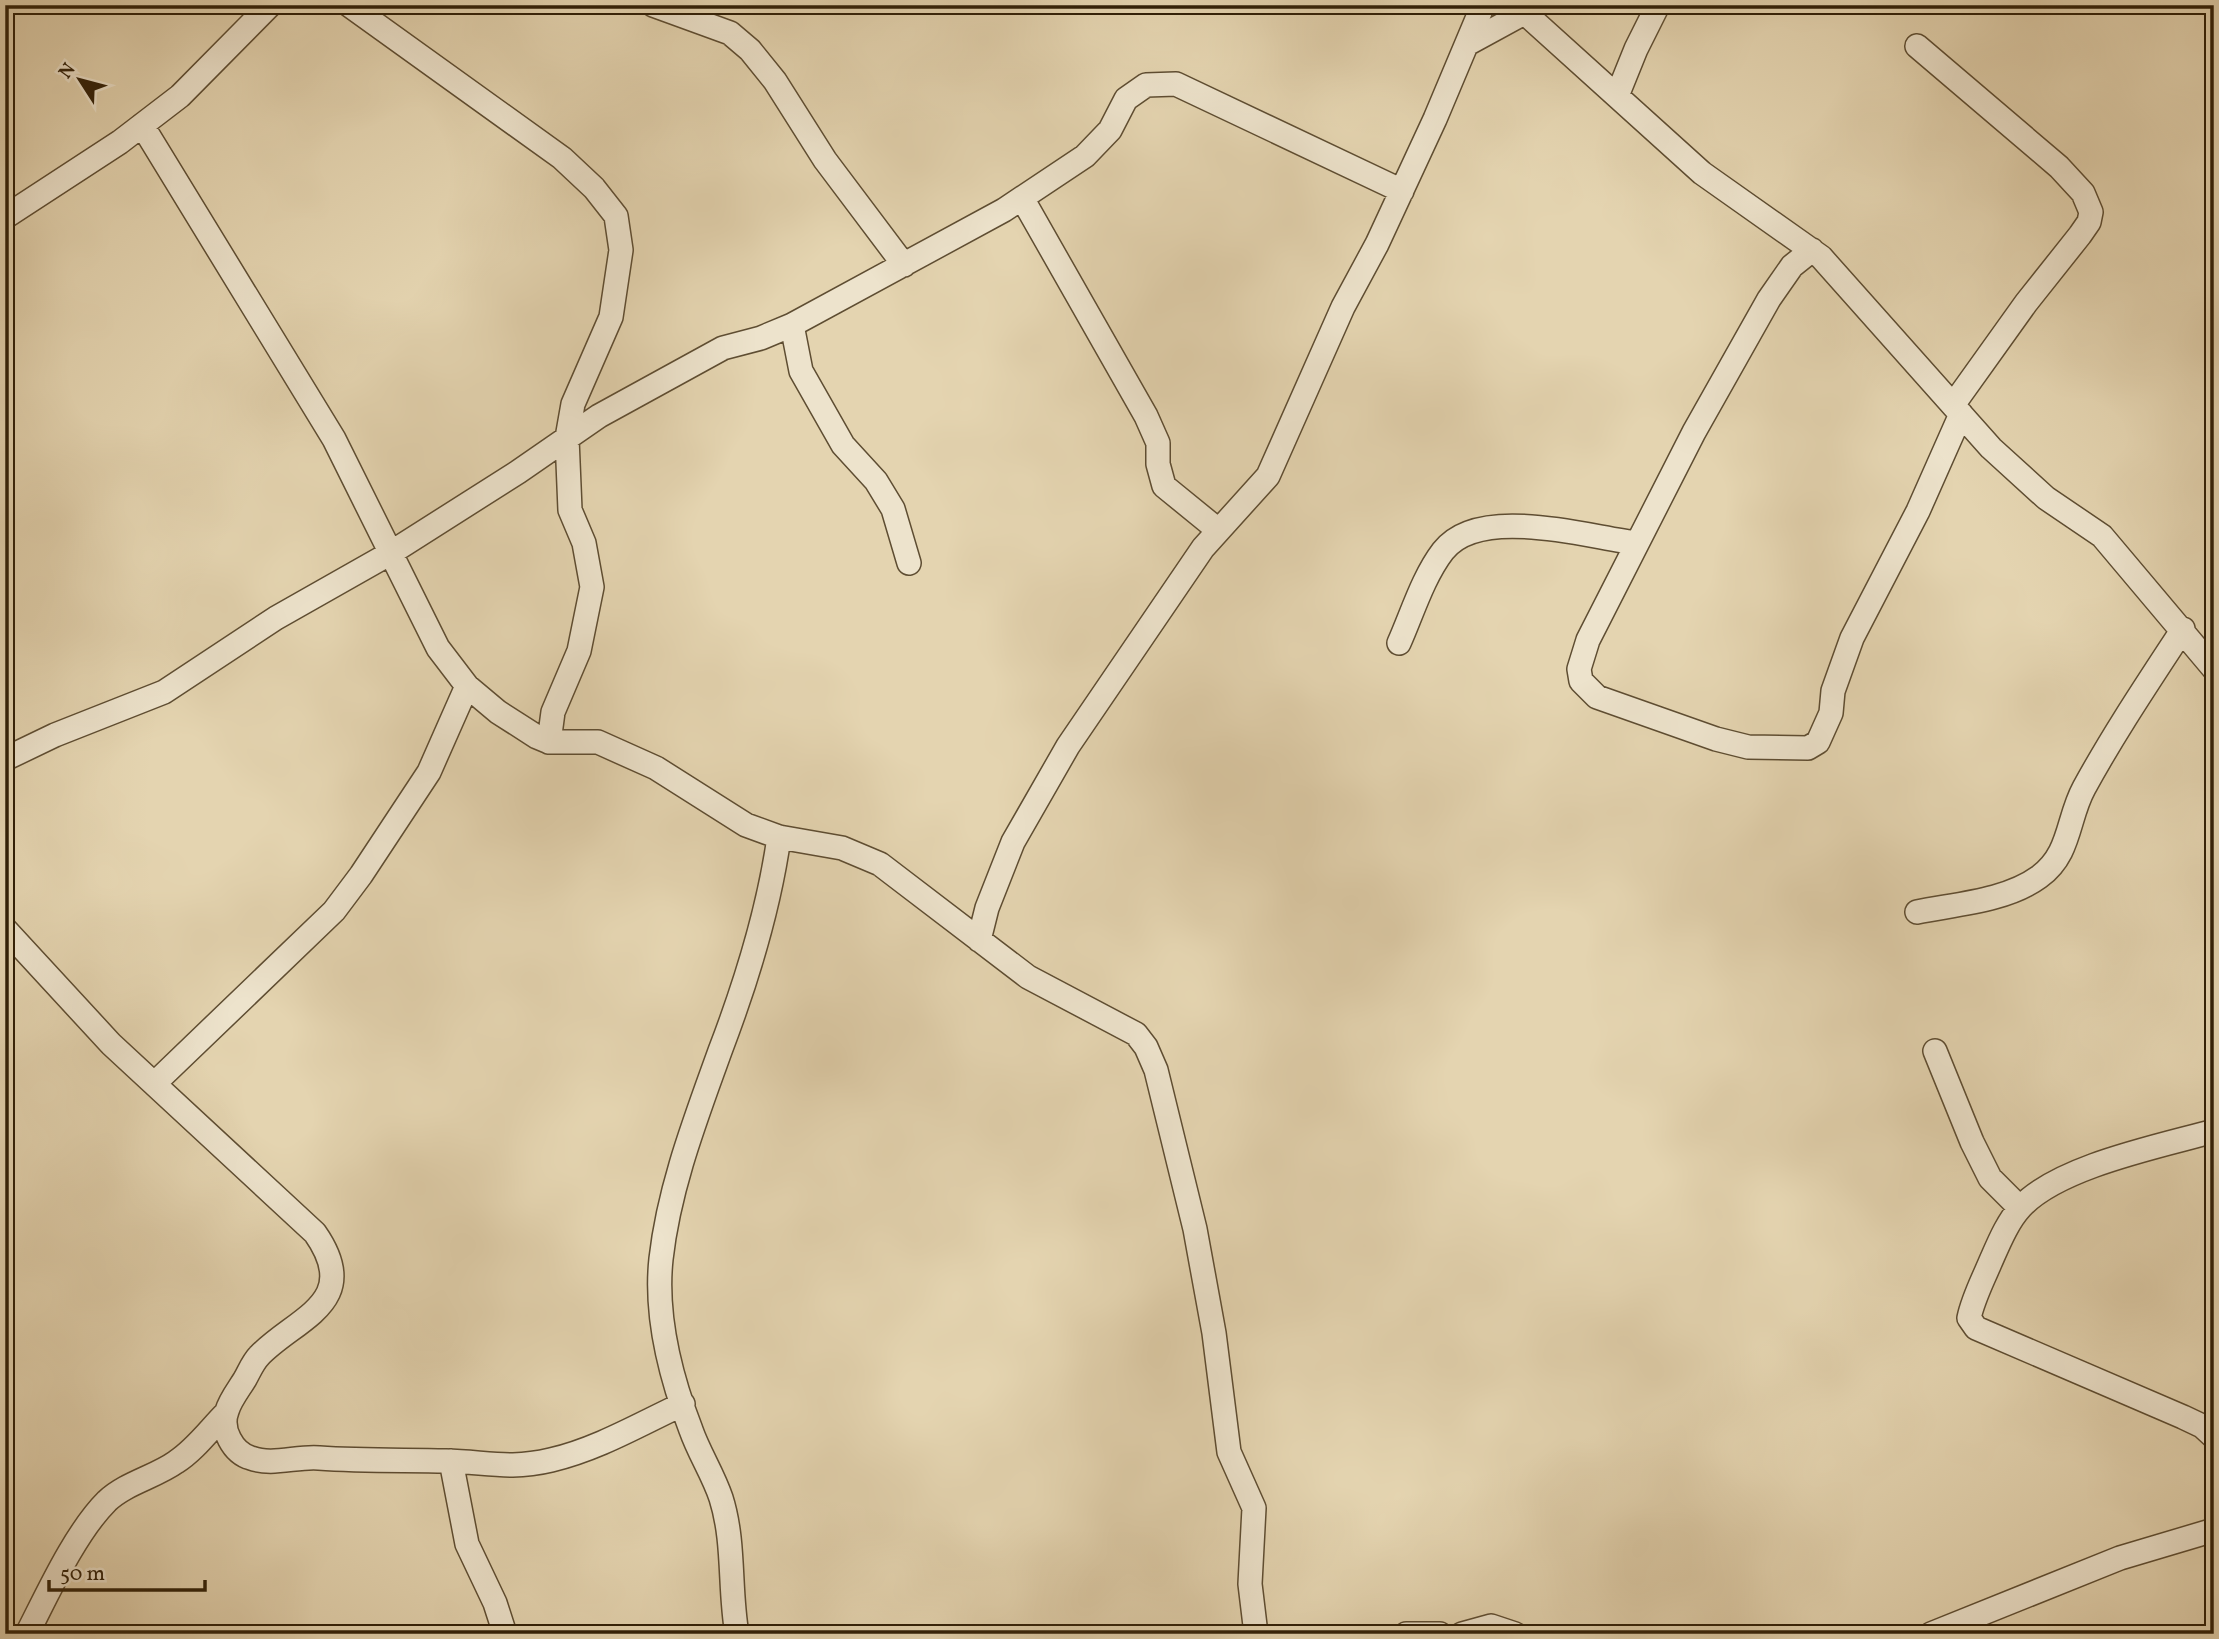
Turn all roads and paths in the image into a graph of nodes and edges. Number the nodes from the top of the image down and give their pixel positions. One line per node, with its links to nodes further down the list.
1 (349, 5): 18 (street)
2 (653, 5): 15 (street)
3 (1483, 5): 7 (street)
4 (1658, 5): 9 (street)
5 (1520, 9): 7 (street); 9 (street)
6 (255, 10): 10 (street)
7 (1469, 43): 11 (street)
8 (1917, 46): 17 (street)
9 (1617, 96): 14 (street)
10 (142, 125): 13 (street); 21 (street)
11 (1402, 191): 12 (street); 19 (street)
12 (1022, 198): 15 (street); 19 (street)
13 (5, 217)
14 (1812, 250): 17 (street); 20 (street)
15 (904, 265): 16 (street)
16 (792, 325): 18 (street); 22 (street)
17 (1957, 410): 20 (street); 23 (street)
18 (568, 438): 21 (street); 27 (street)
19 (1218, 530): 31 (street)
20 (1637, 543): 24 (street)
21 (389, 554): 26 (street); 28 (street)
22 (909, 563)
23 (2183, 629): 25 (street); 30 (street)
24 (1399, 643)
25 (2214, 669)
26 (467, 687): 27 (street); 34 (street)
27 (549, 741): 29 (street)
28 (5, 759)
29 (779, 837): 31 (street); 37 (street)
30 (1917, 912)
31 (979, 940): 45 (street)
32 (9, 943): 34 (street)
33 (1935, 1051): 36 (street)
34 (155, 1083): 38 (street)
35 (2214, 1131): 36 (street)
36 (2020, 1208): 39 (street)
37 (683, 1404): 40 (street); 44 (street)
38 (226, 1413): 40 (street); 42 (street)
39 (2214, 1437)
40 (451, 1461): 43 (street)
41 (2214, 1530): 50 (street)
42 (27, 1634)
43 (505, 1634)
44 (737, 1634)
45 (1256, 1634)
46 (1406, 1634): 47 (street)
47 (1440, 1634)
48 (1462, 1634): 49 (street)
49 (1515, 1634)
50 (1931, 1634)

